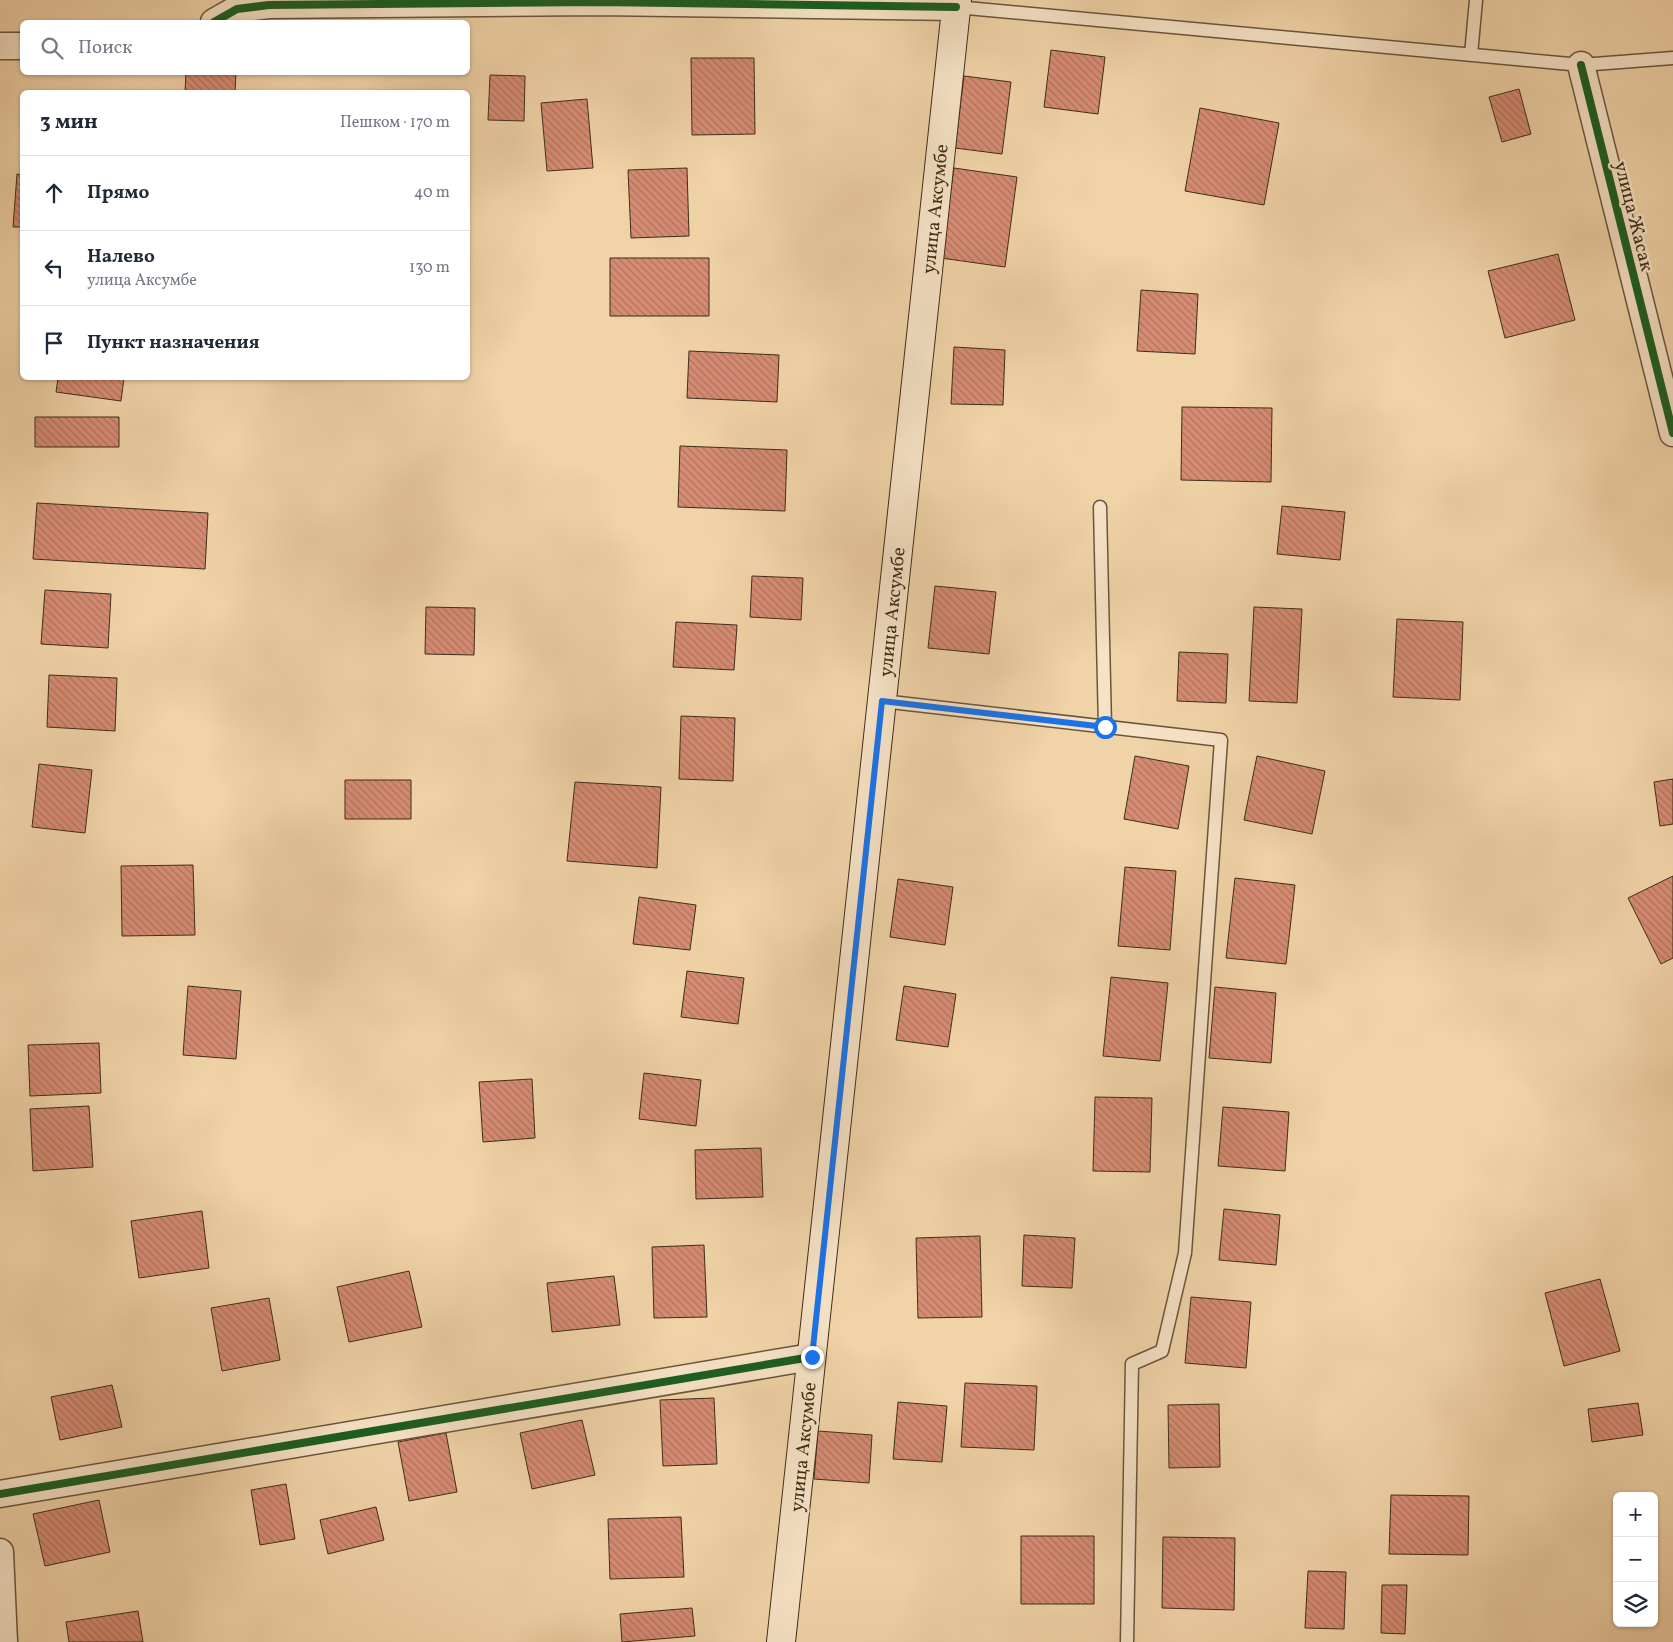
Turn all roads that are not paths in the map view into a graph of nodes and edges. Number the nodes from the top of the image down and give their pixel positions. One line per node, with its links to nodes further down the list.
1 (1476, 0): 7 (lane)
2 (237, 4): 3 (street); 4 (street)
3 (957, 4): 7 (lane); 12 (main road, улица Аксумбе)
4 (217, 20)
5 (0, 46): 6 (street)
6 (20, 46)
7 (1471, 55): 9 (lane)
8 (1673, 58): 9 (lane)
9 (1581, 65): 10 (street, улица Жасак)
10 (1673, 433)
11 (1100, 507): 13 (lane)
12 (882, 701): 13 (lane); 14 (main road, улица Аксумбе)
13 (1105, 727): 19 (lane)
14 (812, 1357): 15 (street); 18 (main road, улица Аксумбе)
15 (0, 1494)
16 (0, 1552): 17 (street)
17 (4, 1642)
18 (781, 1642)
19 (1127, 1642)

